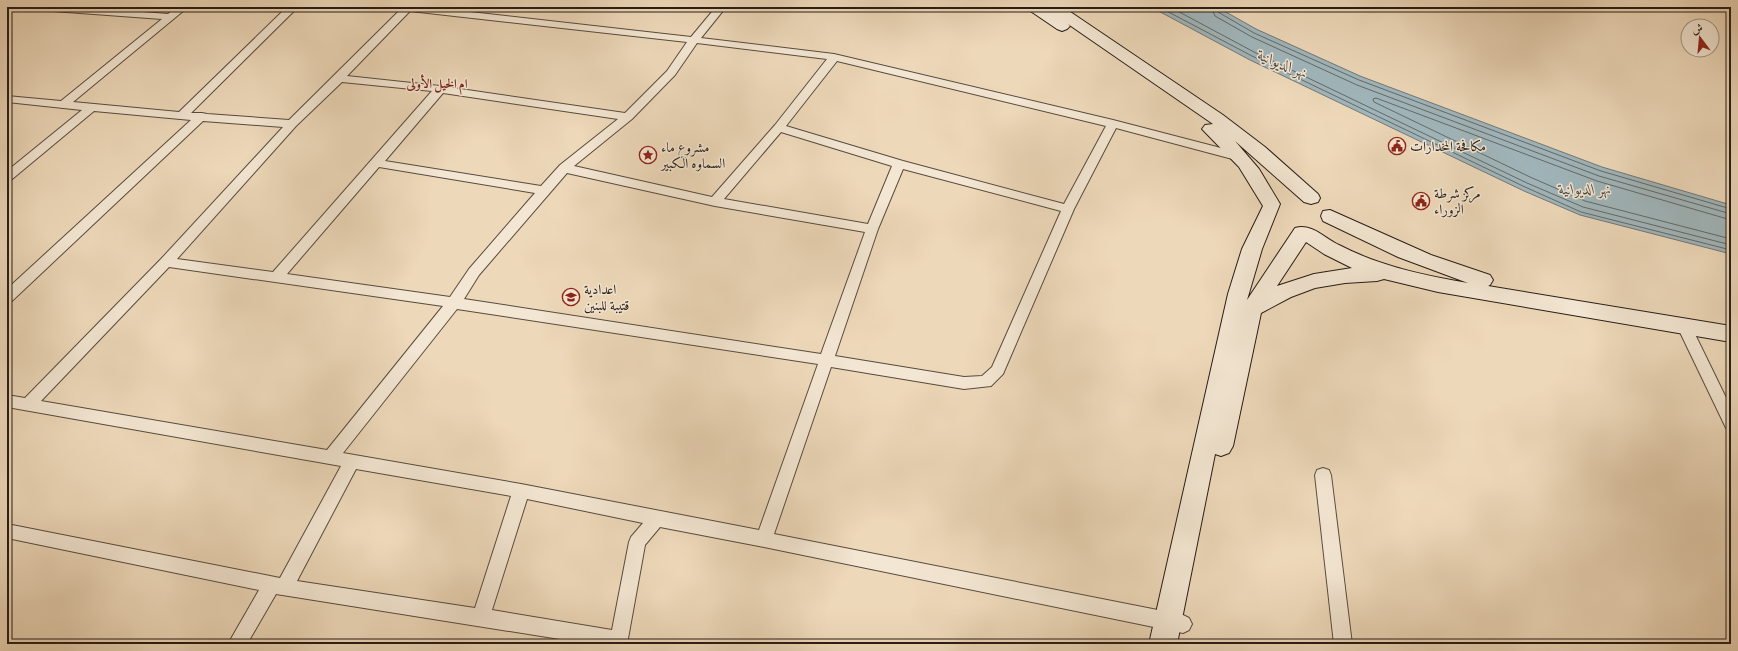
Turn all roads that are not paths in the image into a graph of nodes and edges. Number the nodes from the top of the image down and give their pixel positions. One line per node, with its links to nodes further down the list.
1 (39, 7): 8 (street)
2 (183, 7): 8 (street)
3 (293, 7): 16 (street)
4 (409, 7): 9 (street); 11 (street)
5 (720, 7): 9 (street)
6 (1034, 7): 22 (main road)
7 (1053, 7): 28 (main road)
8 (171, 17): 14 (street)
9 (694, 40): 10 (street); 18 (street)
10 (834, 57): 20 (street); 21 (street)
11 (339, 78): 12 (street); 19 (street)
12 (440, 89): 18 (street); 23 (street)
13 (7, 99): 14 (street)
14 (64, 104): 15 (street)
15 (92, 107): 16 (street); 26 (street)
16 (182, 116): 17 (street)
17 (202, 116): 19 (street); 37 (street)
18 (628, 116): 25 (street)
19 (292, 124): 34 (street)
20 (1113, 124): 22 (street); 30 (street)
21 (779, 128): 24 (street); 29 (street)
22 (1240, 157): 32 (main road)
23 (376, 163): 27 (street); 36 (street)
24 (899, 164): 30 (street); 33 (street)
25 (564, 168): 27 (street); 29 (street)
26 (7, 177)
27 (545, 191): 38 (street)
28 (1311, 198): 31 (main road); 32 (main road)
29 (715, 202): 33 (street)
30 (1068, 209): 43 (street)
31 (1330, 216): 32 (main road); 40 (main road)
32 (1286, 222): 35 (main road); 39 (main road); 56 (main road)
33 (872, 228): 43 (street)
34 (166, 262): 36 (street); 45 (street)
35 (1392, 274): 39 (main road); 40 (main road)
36 (277, 277): 38 (street)
37 (7, 297)
38 (454, 303): 43 (street); 47 (street)
39 (1251, 311): 56 (main road)
40 (1594, 311): 41 (main road)
41 (1684, 326): 42 (main road); 46 (street)
42 (1731, 334)
43 (825, 360): 53 (street)
44 (7, 401): 45 (street)
45 (29, 404): 47 (street)
46 (1731, 424)
47 (331, 457): 48 (street)
48 (352, 462): 50 (street); 54 (street)
49 (1323, 475): 60 (street)
50 (522, 491): 51 (street); 55 (street)
51 (658, 519): 53 (street); 57 (street)
52 (7, 531): 54 (street)
53 (764, 539): 56 (street)
54 (278, 586): 55 (street); 58 (street)
55 (481, 617): 57 (street)
56 (1177, 629): 59 (main road)
57 (618, 642)
58 (237, 644)
59 (1163, 644)
60 (1343, 644)

